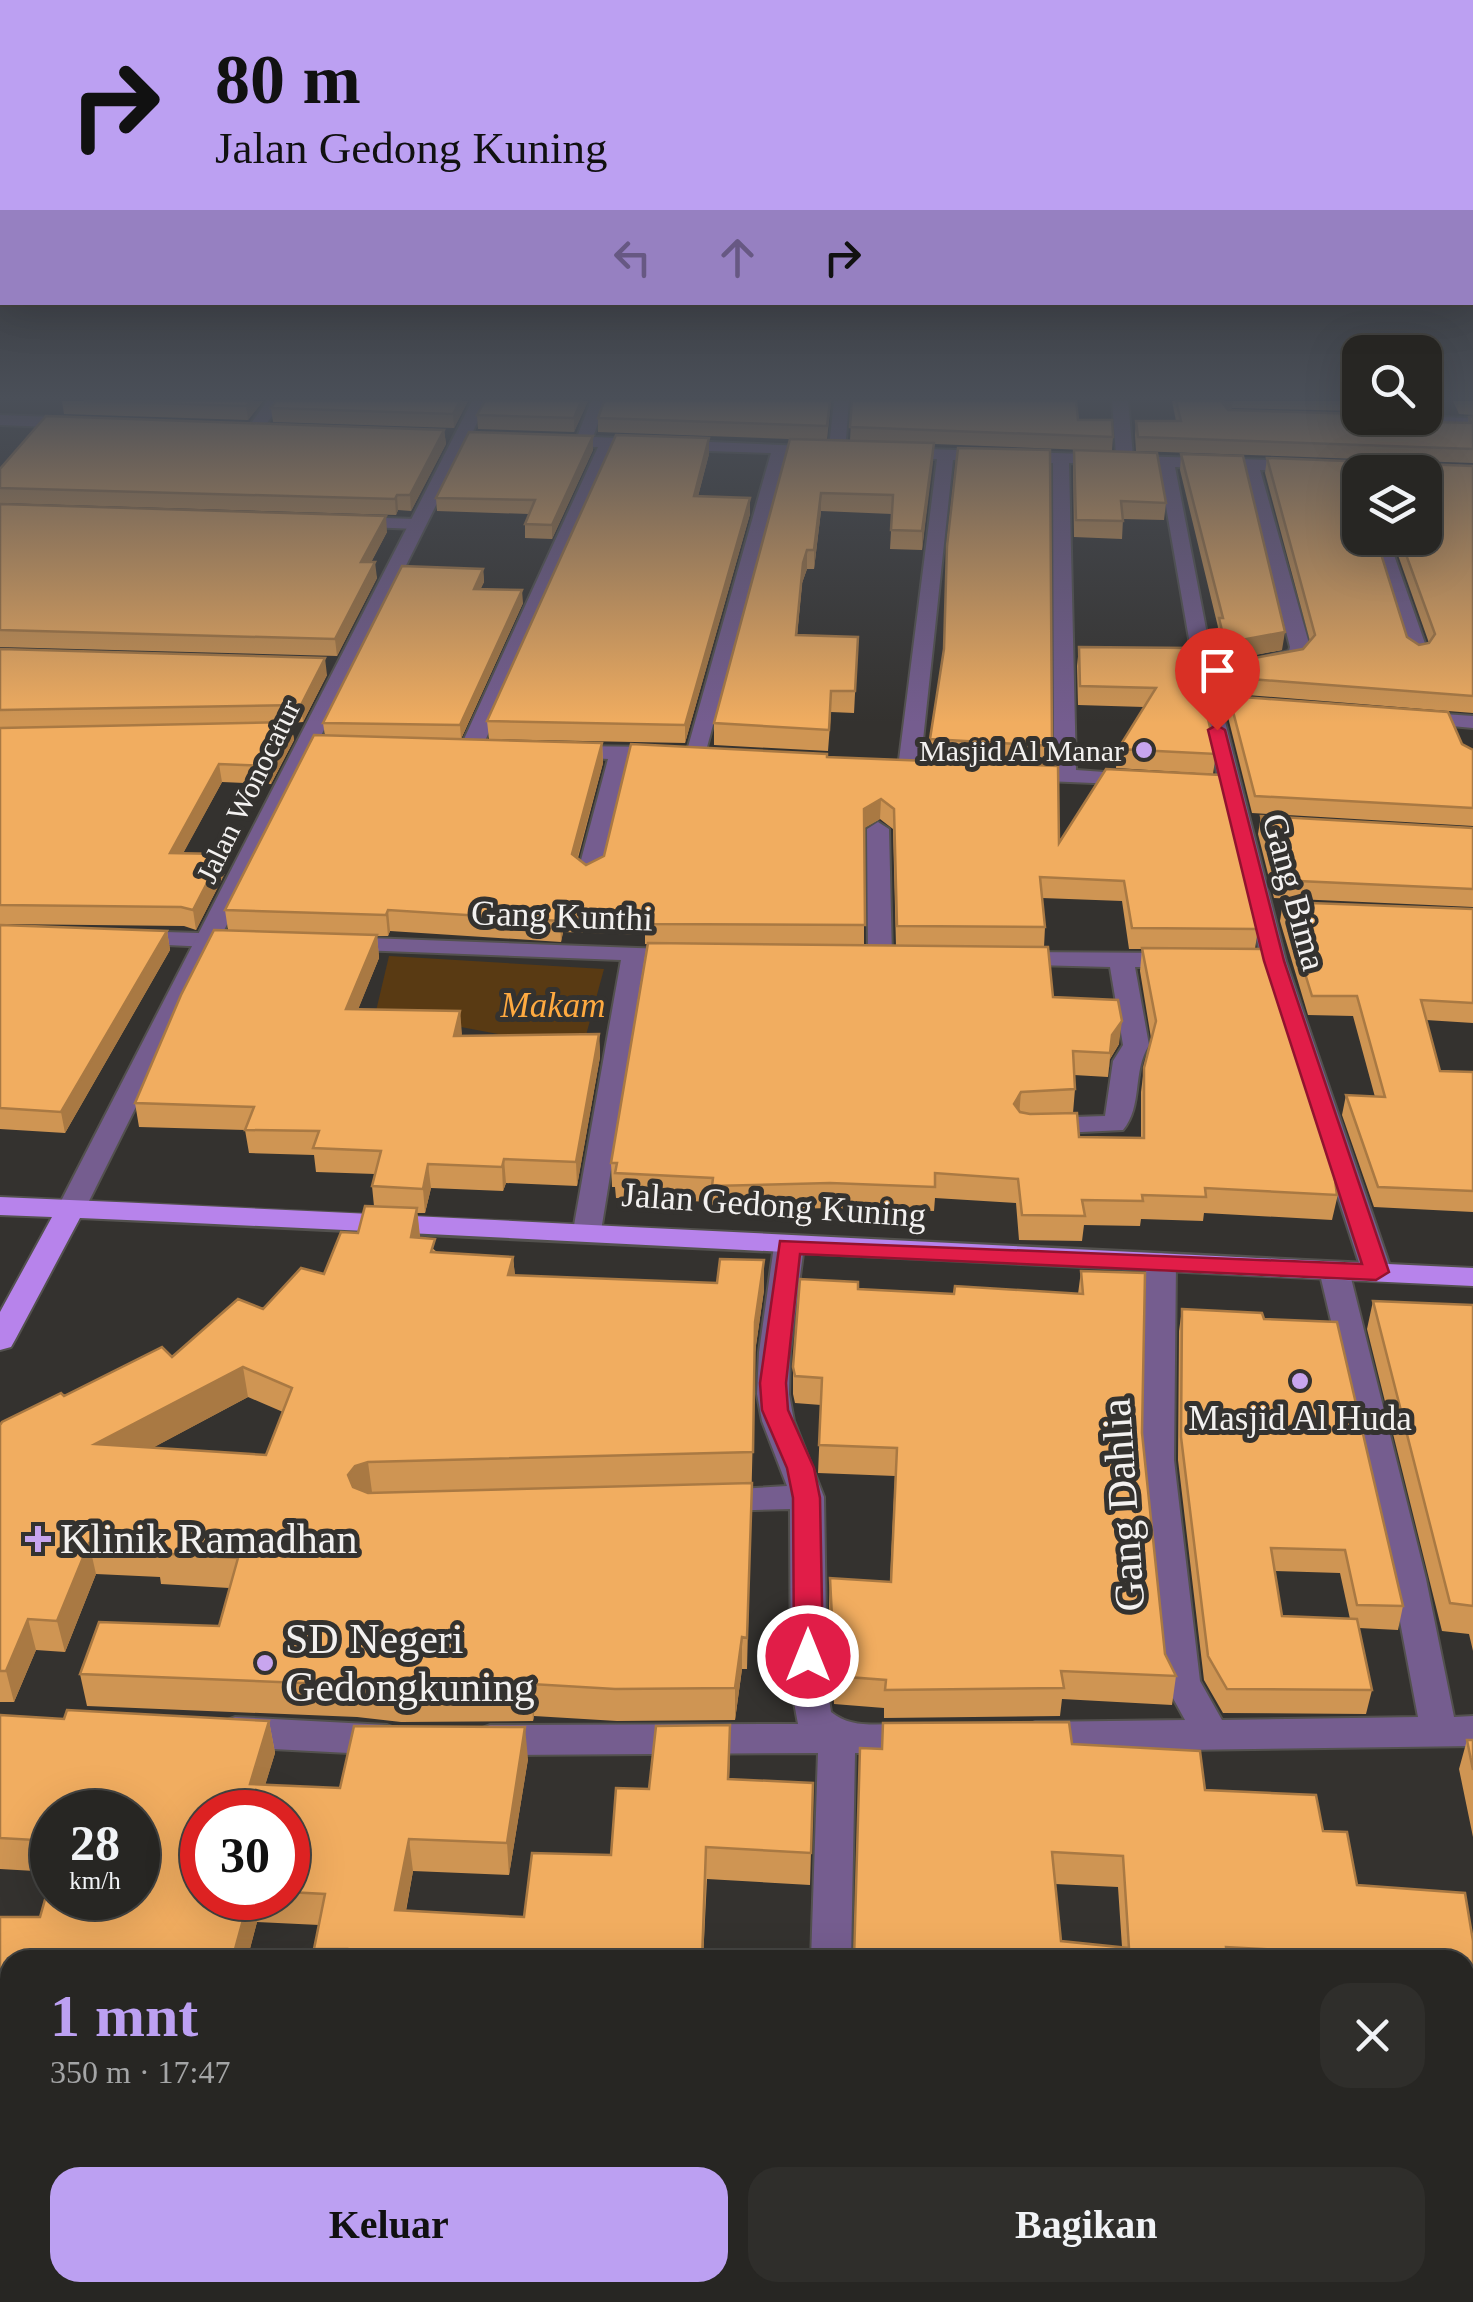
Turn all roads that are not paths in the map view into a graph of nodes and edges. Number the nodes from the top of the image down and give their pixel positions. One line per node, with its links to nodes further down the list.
1 (424, 508): 9 (street, Jalan Wonocatur)
2 (579, 508): 19 (street)
3 (765, 508): 21 (street)
4 (940, 508): 22 (street)
5 (1062, 508): 24 (street)
6 (1179, 508): 12 (street, Gang Bima)
7 (1263, 508): 12 (street)
8 (336, 522): 9 (street)
9 (416, 524): 16 (street, Jalan Wonocatur)
10 (1384, 555): 11 (street)
11 (1418, 652)
12 (1226, 670): 45 (street, Gang Bima)
13 (1398, 716): 14 (street)
14 (1464, 721): 18 (street)
15 (280, 733): 16 (street)
16 (307, 739): 17 (street); 29 (street, Jalan Wonocatur)
17 (332, 747)
18 (1467, 747)
19 (470, 750)
20 (545, 751): 21 (street)
21 (620, 752): 27 (street)
22 (909, 768)
23 (1007, 774): 24 (street)
24 (1066, 777): 25 (street)
25 (1157, 781)
26 (878, 829): 34 (street)
27 (589, 875)
28 (116, 938): 29 (street)
29 (208, 940): 30 (street); 40 (street, Jalan Wonocatur)
30 (266, 942)
31 (324, 944): 32 (street, Gang Kunthi)
32 (634, 955): 33 (street, Gang Kunthi); 41 (street)
33 (710, 956)
34 (880, 957)
35 (991, 958): 36 (street)
36 (1121, 960): 37 (street); 38 (street)
37 (1198, 960)
38 (1030, 1126)
39 (0, 1206): 40 (main road, Jalan Gedong Kuning)
40 (70, 1209): 41 (main road, Jalan Gedong Kuning); 47 (main road)
41 (587, 1231): 42 (main road, Jalan Gedong Kuning)
42 (789, 1246): 43 (main road, Jalan Gedong Kuning); 48 (street)
43 (1161, 1262): 44 (main road, Jalan Gedong Kuning); 52 (street, Gang Dahlia)
44 (1334, 1270): 45 (main road, Jalan Gedong Kuning); 51 (street)
45 (1376, 1272): 46 (main road, Jalan Gedong Kuning)
46 (1473, 1277)
47 (0, 1340)
48 (807, 1498): 49 (street); 55 (street)
49 (688, 1500)
50 (191, 1730): 57 (street)
51 (1456, 1731): 52 (street)
52 (1211, 1733): 54 (street)
53 (951, 1737): 55 (street)
54 (1008, 1737)
55 (836, 1738): 56 (street); 58 (street)
56 (461, 1740)
57 (421, 1741)
58 (831, 1950)

